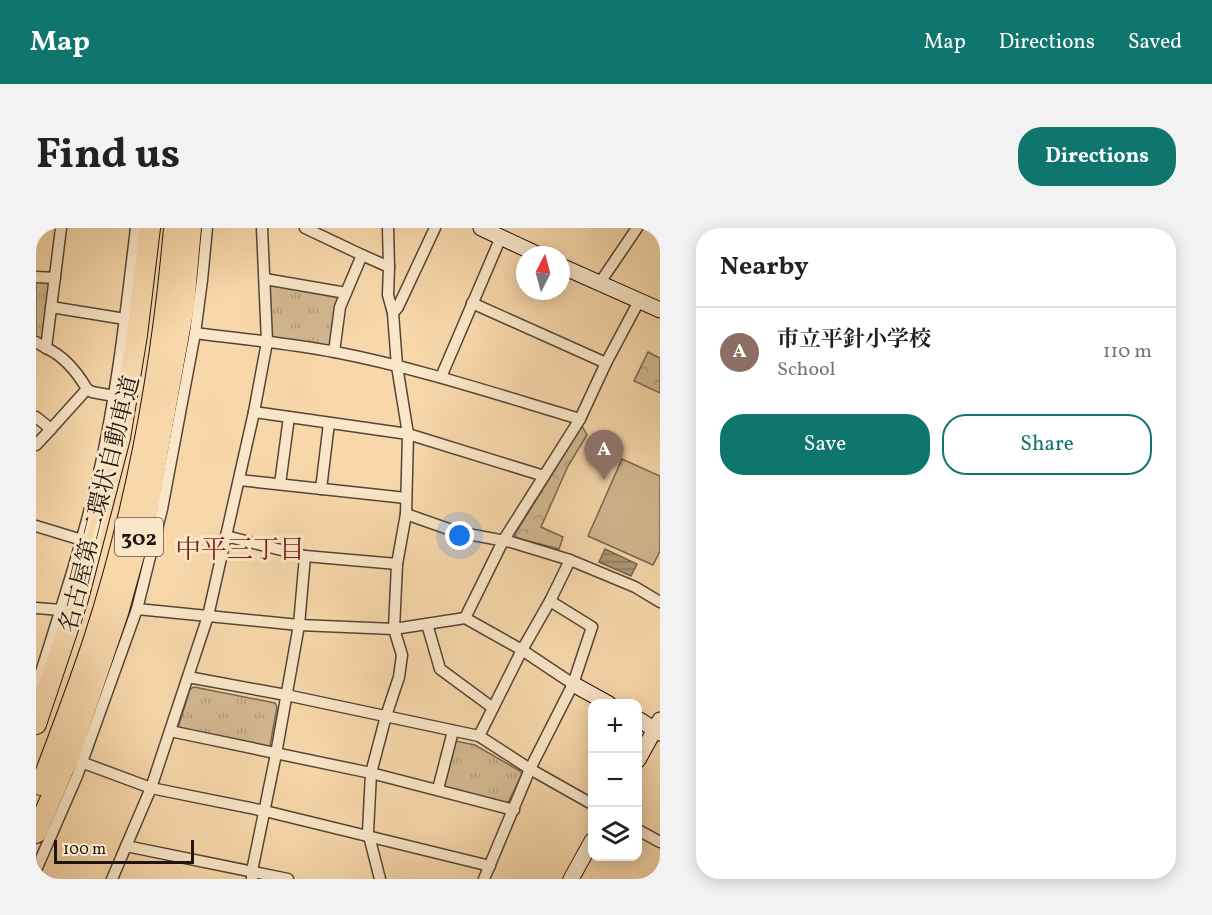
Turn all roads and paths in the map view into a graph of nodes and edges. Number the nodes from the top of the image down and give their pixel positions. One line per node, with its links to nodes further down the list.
1 (61, 228): 20 (street)
2 (136, 228): 29 (street)
3 (150, 228): 79 (highway, 302)
4 (161, 228): 89 (highway, 名古屋第二環状自動車道)
5 (174, 228): 89 (highway, 名古屋第二環状自動車道)
6 (191, 228): 96 (highway, 302)
7 (207, 228): 30 (street)
8 (262, 228): 21 (street)
9 (305, 228): 16 (street)
10 (388, 228): 17 (street)
11 (435, 228): 28 (street)
12 (481, 228): 14 (street)
13 (637, 228): 22 (street)
14 (501, 237): 15 (street); 25 (street)
15 (520, 246)
16 (362, 255): 17 (street); 23 (street)
17 (389, 267): 28 (street)
18 (570, 270): 22 (street)
19 (36, 277): 20 (street)
20 (55, 278): 26 (street)
21 (265, 279): 23 (street); 31 (street)
22 (599, 284): 24 (street)
23 (346, 293): 33 (street)
24 (639, 301): 27 (street); 34 (street)
25 (472, 303): 34 (street); 36 (street)
26 (51, 307): 29 (street); 32 (street)
27 (660, 310)
28 (393, 312): 35 (street)
29 (125, 319): 38 (street)
30 (195, 333): 31 (street); 63 (street)
31 (267, 342): 33 (street); 39 (street)
32 (41, 345): 37 (street)
33 (334, 352): 35 (street)
34 (606, 363): 42 (street)
35 (397, 366): 36 (street); 45 (street)
36 (441, 377): 42 (street)
37 (87, 389): 38 (street); 44 (street)
38 (114, 396): 55 (street)
39 (254, 412): 41 (street); 48 (street)
40 (36, 417): 44 (street)
41 (289, 417): 43 (street); 49 (street)
42 (580, 419): 47 (street)
43 (329, 423): 45 (street); 50 (street)
44 (51, 429): 46 (street)
45 (408, 434): 47 (street); 51 (street)
46 (36, 446)
47 (544, 476): 56 (street)
48 (239, 480): 49 (street); 54 (street)
49 (280, 484): 50 (street)
50 (321, 489): 51 (street)
51 (406, 498): 52 (street)
52 (406, 514): 56 (street); 59 (street)
53 (36, 525): 55 (street)
54 (226, 536): 57 (street); 65 (street)
55 (82, 540): 64 (street)
56 (503, 541): 58 (street); 66 (street)
57 (305, 556): 59 (street); 68 (street)
58 (570, 560): 60 (street); 61 (street)
59 (397, 564): 69 (street)
60 (550, 601): 70 (street); 72 (street)
61 (660, 602)
62 (36, 608): 64 (street)
63 (137, 609): 65 (street); 86 (street)
64 (61, 610): 73 (street)
65 (208, 616): 68 (street); 71 (street)
66 (465, 618): 67 (street); 70 (street)
67 (427, 624): 69 (street); 76 (street)
68 (299, 625): 69 (street); 74 (street)
69 (394, 629): 77 (street)
70 (522, 650): 72 (street); 76 (street)
71 (188, 677): 74 (street); 81 (street)
72 (573, 684): 75 (street); 87 (street)
73 (36, 688)
74 (286, 695): 77 (street); 84 (street)
75 (600, 699)
76 (493, 708): 83 (street)
77 (386, 716): 82 (street); 88 (street)
78 (642, 721): 80 (street)
79 (36, 724)
80 (658, 728): 85 (street)
81 (170, 731): 84 (street); 90 (street)
82 (453, 731): 83 (street); 91 (street)
83 (479, 736): 87 (street)
84 (276, 754): 88 (street); 94 (street)
85 (642, 754)
86 (81, 762): 90 (street); 101 (street)
87 (530, 769): 92 (street); 93 (street)
88 (371, 773): 91 (street); 97 (street)
89 (39, 778)
90 (151, 788): 94 (street); 99 (street)
91 (438, 789): 93 (street)
92 (588, 802)
93 (514, 810): 102 (street)
94 (265, 811): 97 (street); 104 (street)
95 (642, 832): 98 (street)
96 (36, 833)
97 (369, 836): 102 (street); 107 (street)
98 (660, 842)
99 (126, 846): 104 (street); 105 (street)
100 (588, 848): 109 (street)
101 (39, 855): 103 (street)
102 (490, 866): 108 (street)
103 (36, 870)
104 (252, 875): 106 (street)
105 (112, 879)
106 (288, 879)
107 (380, 879)
108 (483, 879)
109 (571, 879)

